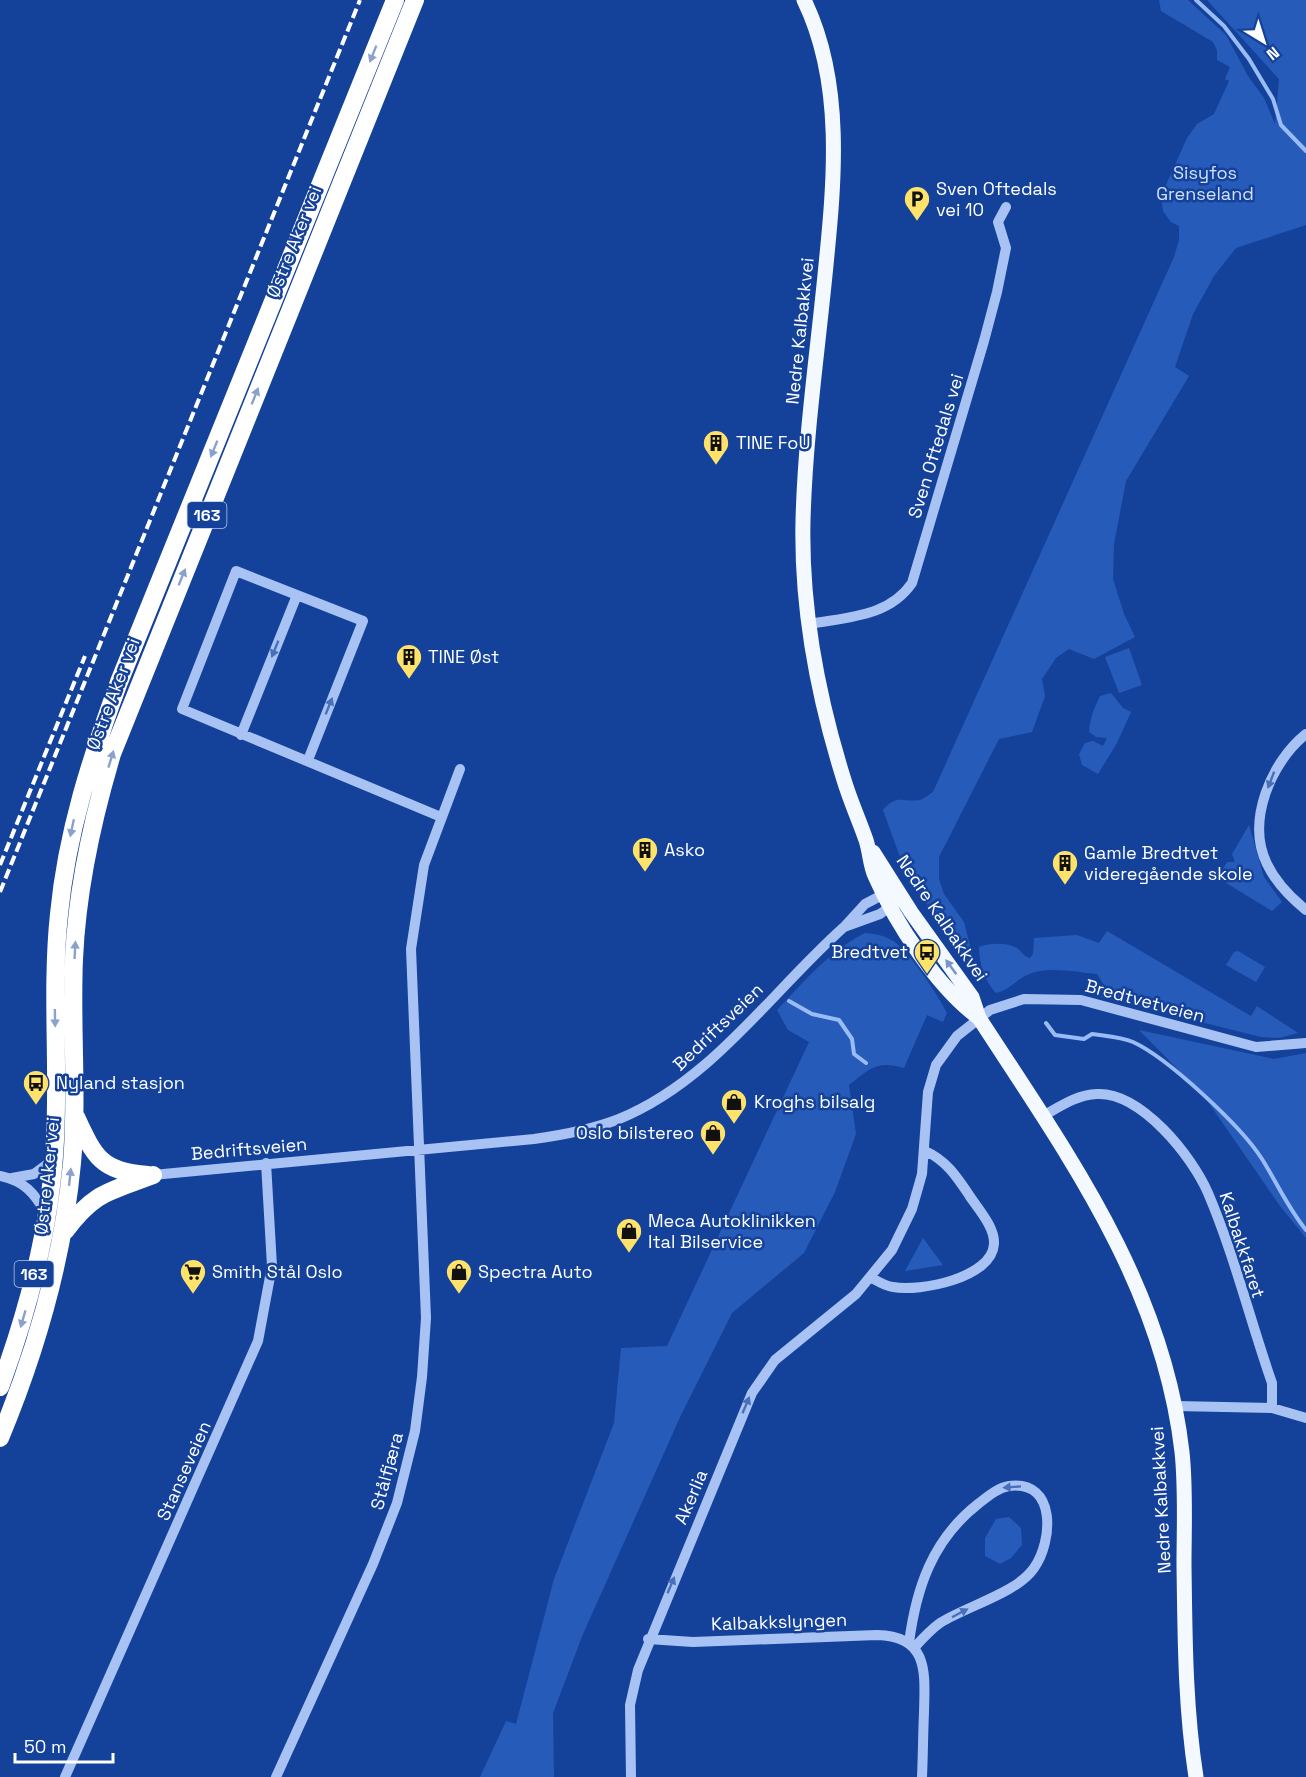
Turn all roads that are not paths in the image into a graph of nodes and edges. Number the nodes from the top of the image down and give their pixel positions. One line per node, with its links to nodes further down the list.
1 (395, 0): 24 (highway, Østre Aker vei / 163, one-way to 24)
2 (415, 0): 20 (highway, Østre Aker vei / 163, one-way to 2)
3 (804, 0): 6 (main road, Nedre Kalbakkvei)
4 (1006, 207): 6 (street, Sven Oftedals vei)
5 (297, 595): 8 (street, one-way to 8); 8 (street); 9 (street, one-way to 5)
6 (810, 624): 12 (main road, Nedre Kalbakkvei)
7 (1306, 734): 16 (street, one-way to 16)
8 (241, 735): 9 (street)
9 (308, 760): 11 (street)
10 (460, 769): 11 (street)
11 (441, 817): 22 (street)
12 (867, 843): 13 (main road, Nedre Kalbakkvei); 14 (main road, Nedre Kalbakkvei)
13 (883, 892): 14 (street); 15 (main road, Nedre Kalbakkvei); 17 (street, Bedriftsveien)
14 (899, 894): 15 (street); 18 (main road, Nedre Kalbakkvei, one-way to 14)
15 (891, 908): 17 (street, Bedriftsveien); 18 (main road, Nedre Kalbakkvei)
16 (1306, 910)
17 (844, 927): 22 (street, Bedriftsveien)
18 (979, 1018): 19 (street, Bredtvetveien); 21 (main road, Nedre Kalbakkvei); 23 (street, Akerlia)
19 (1306, 1043)
20 (74, 1114): 26 (highway); 30 (highway, Østre Aker vei / 163, one-way to 20)
21 (1043, 1116): 33 (main road, Nedre Kalbakkvei); 34 (street, Kalbakkfaret)
22 (420, 1149): 25 (street, Bedriftsveien); 40 (street, Stålfjæra)
23 (925, 1151): 31 (street, Akerlia); 31 (street)
24 (54, 1158): 28 (street); 29 (highway, Østre Aker vei / 163)
25 (266, 1163): 26 (street, Bedriftsveien); 39 (street, Stanseveien)
26 (153, 1175): 30 (highway)
27 (0, 1176): 28 (street)
28 (12, 1178): 29 (street)
29 (46, 1215): 32 (highway, Østre Aker vei / 163, one-way to 32)
30 (63, 1235): 36 (highway, Østre Aker vei / 163)
31 (872, 1278): 37 (street, Akerlia, one-way to 31)
32 (0, 1386)
33 (1176, 1406): 34 (street); 43 (main road, Nedre Kalbakkvei)
34 (1272, 1408): 35 (street)
35 (1306, 1418)
36 (0, 1438)
37 (648, 1639): 38 (street, Kalbakkslyngen); 41 (street, Akerlia)
38 (912, 1646): 38 (street, one-way to 38); 42 (street)
39 (64, 1777)
40 (276, 1777)
41 (631, 1777)
42 (922, 1777)
43 (1196, 1777)

